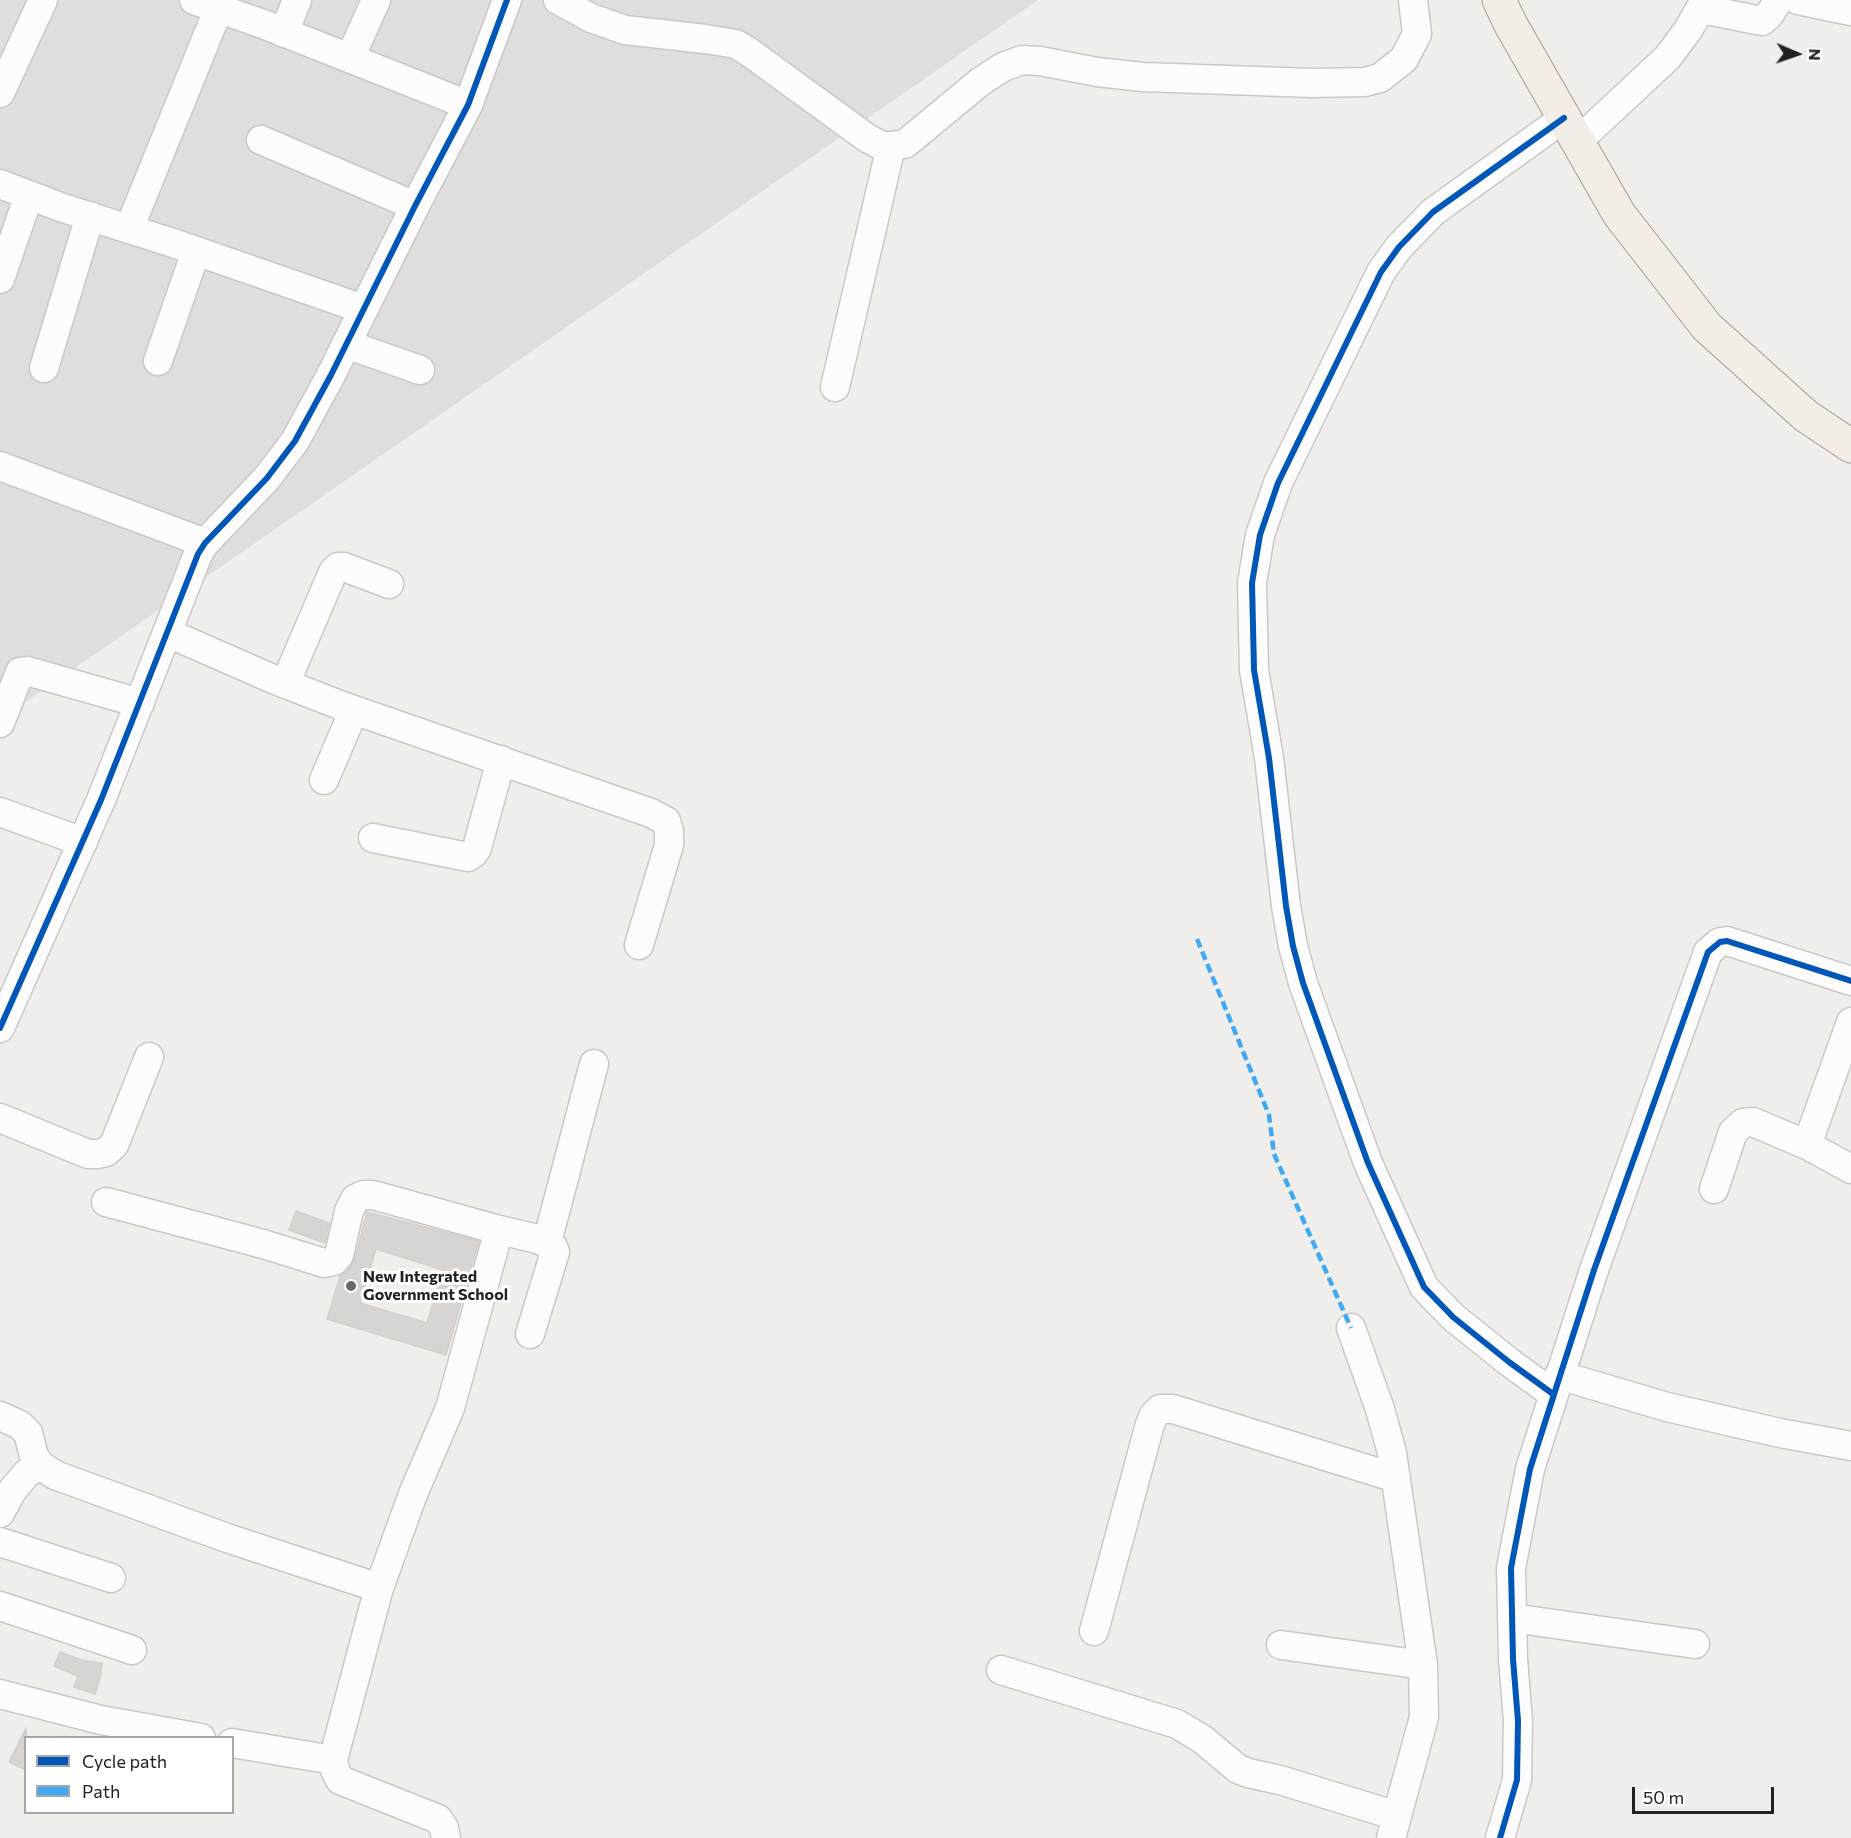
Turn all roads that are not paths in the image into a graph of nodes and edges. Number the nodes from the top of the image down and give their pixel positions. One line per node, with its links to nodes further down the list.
1 (297, 0): 13 (street)
2 (376, 0): 14 (street)
3 (507, 0): 16 (street)
4 (558, 0): 19 (street)
5 (1413, 0): 19 (street)
6 (1499, 0): 17 (main road)
7 (1779, 0): 10 (street)
8 (1798, 0): 12 (street)
9 (34, 3): 15 (street)
10 (1703, 4): 17 (street)
11 (206, 5): 13 (street); 24 (street)
12 (1851, 11)
13 (284, 33): 14 (street)
14 (350, 58): 16 (street)
15 (2, 82)
16 (468, 105): 22 (street)
17 (1571, 130): 33 (main road); 62 (street)
18 (261, 140): 22 (street)
19 (891, 146): 32 (street)
20 (0, 184): 21 (street)
21 (29, 195): 23 (street); 26 (street)
22 (415, 206): 27 (street)
23 (90, 216): 24 (street); 30 (street)
24 (129, 229): 25 (street)
25 (196, 251): 27 (street); 29 (street)
26 (0, 279)
27 (363, 309): 28 (street)
28 (346, 344): 31 (street); 35 (street)
29 (158, 362)
30 (44, 368)
31 (420, 370)
32 (835, 387)
33 (1851, 446)
34 (0, 466): 35 (street)
35 (205, 543): 37 (street)
36 (389, 584): 38 (street)
37 (168, 633): 38 (street); 39 (street)
38 (285, 684): 40 (street)
39 (140, 703): 41 (street); 46 (street)
40 (354, 710): 42 (street); 43 (street)
41 (0, 723)
42 (501, 760): 45 (street); 47 (street)
43 (324, 780)
44 (0, 812): 46 (street)
45 (373, 838)
46 (82, 842): 50 (street)
47 (639, 945)
48 (1851, 981): 62 (street)
49 (1851, 1022): 54 (street)
50 (0, 1028)
51 (149, 1056): 53 (street)
52 (595, 1081): 59 (street)
53 (0, 1118)
54 (1807, 1145): 55 (street); 56 (street)
55 (1851, 1169)
56 (1714, 1189)
57 (106, 1202): 58 (street)
58 (499, 1230): 59 (street); 70 (street)
59 (538, 1239): 61 (street)
60 (1351, 1328): 66 (street)
61 (530, 1334)
62 (1556, 1384): 64 (street); 72 (street)
63 (0, 1416): 65 (street)
64 (1851, 1446)
65 (40, 1465): 67 (street); 70 (street)
66 (1396, 1478): 73 (street); 77 (street)
67 (0, 1514)
68 (0, 1542): 69 (street)
69 (111, 1578)
70 (379, 1588): 82 (street)
71 (0, 1606): 76 (street)
72 (1512, 1618): 74 (street); 85 (street)
73 (1094, 1631)
74 (1695, 1644)
75 (1281, 1645): 77 (street)
76 (132, 1650)
77 (1423, 1665): 83 (street)
78 (1001, 1670): 83 (street)
79 (0, 1694): 80 (street)
80 (195, 1736)
81 (234, 1743): 82 (street)
82 (333, 1760): 84 (street)
83 (1394, 1827)
84 (446, 1838)
85 (1500, 1838)

